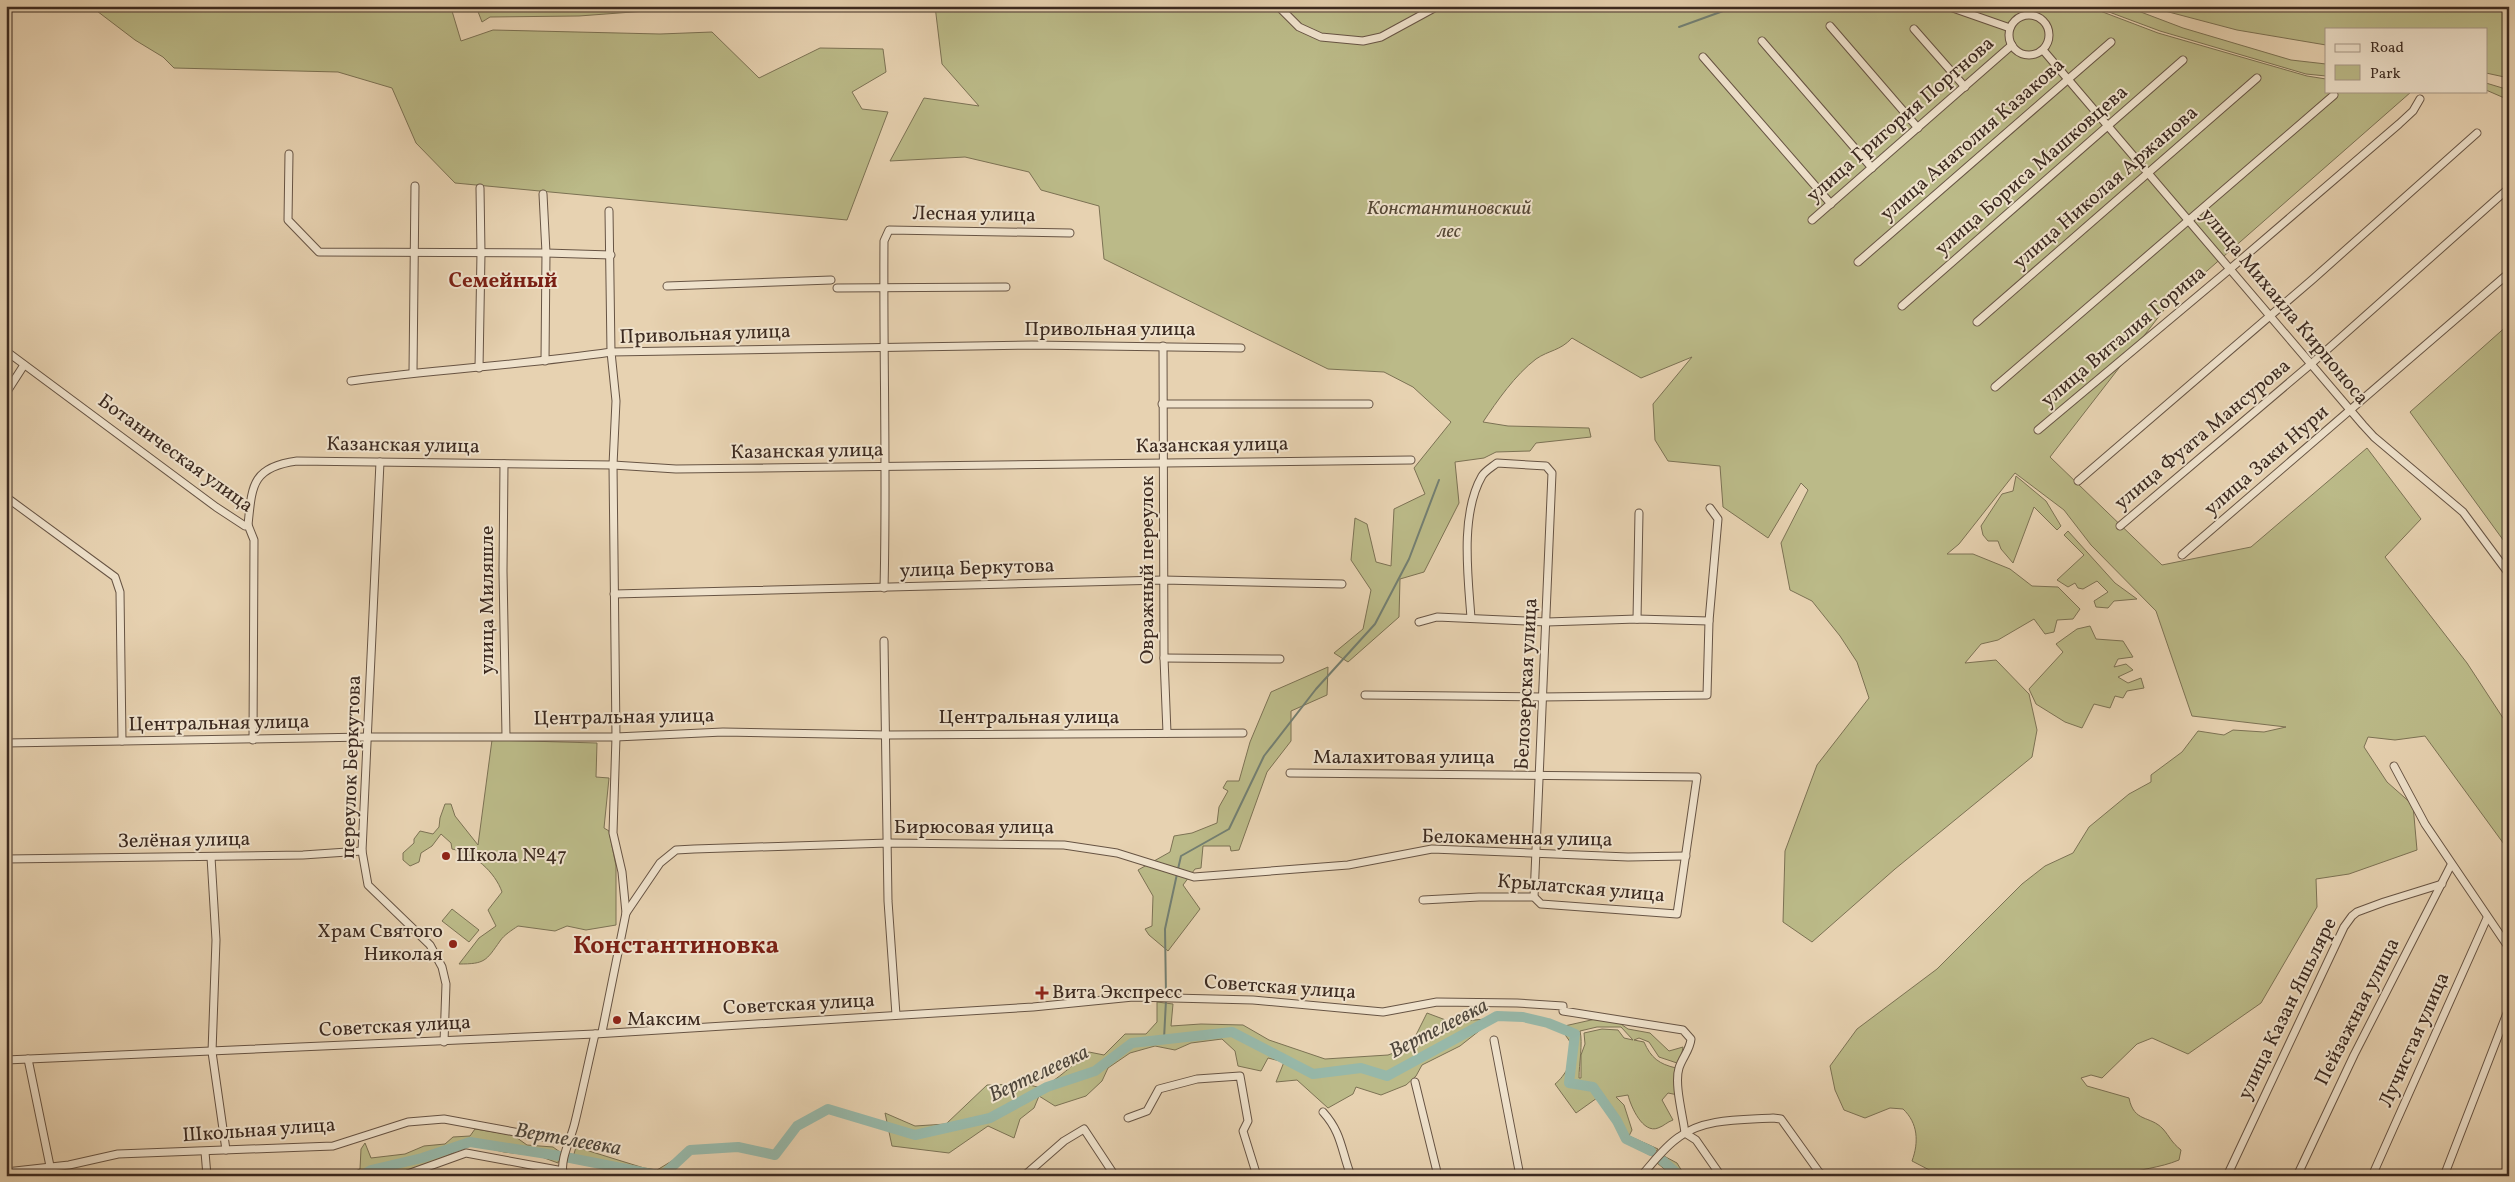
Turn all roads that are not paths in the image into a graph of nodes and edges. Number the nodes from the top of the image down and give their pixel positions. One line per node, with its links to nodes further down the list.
1 (1278, 6): 2 (street)
2 (1438, 6)
3 (1947, 6): 5 (street)
4 (1830, 26): 19 (street)
5 (2010, 28): 9 (street); 10 (street)
6 (1914, 30): 15 (street)
7 (1762, 42): 22 (street)
8 (2111, 42): 14 (street, улица Анатолия Казакова)
9 (2012, 45): 10 (street); 15 (street, улица Григория Портнова)
10 (2043, 50): 14 (street, улица Михаила Кирпоноса)
11 (1702, 57): 28 (street)
12 (2183, 60): 18 (street, улица Бориса Машковцева)
13 (2256, 78): 23 (street, улица Николая Аржанова)
14 (2068, 79): 18 (street, улица Михаила Кирпоноса); 37 (street, улица Анатолия Казакова)
15 (1964, 87): 19 (street, улица Григория Портнова)
16 (2334, 95): 31 (street)
17 (2420, 99): 38 (street, улица Виталия Горина)
18 (2108, 126): 23 (street, улица Михаила Кирпоноса); 45 (street, улица Бориса Машковцева)
19 (1918, 128): 22 (street, улица Григория Портнова)
20 (2477, 133): 46 (street)
21 (289, 154): 33 (street)
22 (1872, 168): 28 (street, улица Григория Портнова)
23 (2148, 173): 31 (street, улица Михаила Кирпоноса); 47 (street, улица Николая Аржанова)
24 (415, 186): 33 (street)
25 (480, 188): 34 (street)
26 (2509, 188): 54 (street, улица Фуата Мансурова)
27 (544, 194): 35 (street)
28 (1831, 204): 30 (street, улица Григория Портнова)
29 (609, 212): 36 (street)
30 (1812, 220)
31 (2188, 221): 38 (street, улица Михаила Кирпоноса); 59 (street)
32 (1070, 233): 44 (street, Лесная улица)
33 (415, 252): 34 (street); 57 (street)
34 (481, 253): 35 (street); 56 (street)
35 (546, 253): 36 (street); 53 (street)
36 (610, 256): 52 (street)
37 (1858, 262)
38 (2230, 269): 46 (street, улица Михаила Кирпоноса); 64 (street, улица Виталия Горина)
39 (2509, 273): 63 (street, улица Заки Нури)
40 (831, 280): 41 (street)
41 (667, 286)
42 (1006, 287): 44 (street)
43 (837, 288): 44 (street)
44 (883, 288): 49 (street)
45 (1902, 306)
46 (2270, 317): 54 (street, улица Михаила Кирпоноса); 71 (street)
47 (1977, 322)
48 (1163, 346): 49 (street, Привольная улица); 50 (street, Привольная улица); 61 (street, Овражный переулок)
49 (885, 348): 52 (street, Привольная улица); 70 (street)
50 (1240, 348)
51 (6, 351): 55 (street, Ботаническая улица)
52 (611, 352): 53 (street); 69 (street, Привольная улица)
53 (545, 361): 56 (street)
54 (2311, 364): 63 (street, улица Михаила Кирпоноса); 76 (street, улица Фуата Мансурова)
55 (24, 365): 60 (street); 75 (street, Ботаническая улица)
56 (479, 368): 57 (street)
57 (413, 372): 58 (street)
58 (351, 381)
59 (1995, 387)
60 (6, 393)
61 (1162, 404): 62 (street); 67 (street, Овражный переулок)
62 (1369, 404)
63 (2351, 411): 77 (street, улица Заки Нури); 78 (street, улица Михаила Кирпоноса)
64 (2038, 430)
65 (1411, 460): 67 (street, Казанская улица)
66 (380, 462): 68 (street, Казанская улица); 75 (street, Казанская улица); 97 (street, переулок Беркутова)
67 (1164, 462): 70 (street, Казанская улица); 79 (street, Овражный переулок)
68 (504, 464): 69 (street, Казанская улица); 96 (street, улица Миляшле)
69 (613, 465): 70 (street, Казанская улица); 82 (street, Привольная улица)
70 (883, 467): 81 (street)
71 (2078, 481)
72 (6, 497): 101 (street)
73 (1710, 508): 85 (street)
74 (1639, 513): 84 (street)
75 (248, 525): 99 (street, Ботаническая улица)
76 (2120, 526)
77 (2182, 555)
78 (2509, 574)
79 (1163, 580): 80 (street, улица Беркутова); 81 (street, улица Беркутова); 89 (street, Овражный переулок)
80 (1342, 584)
81 (884, 588): 82 (street, улица Беркутова)
82 (614, 594): 98 (street, Привольная улица)
83 (1471, 618): 86 (street); 87 (street); 87 (street, Белозерская улица)
84 (1637, 620): 85 (street); 87 (street)
85 (1709, 621): 92 (street)
86 (1419, 622)
87 (1547, 622): 92 (street, Белозерская улица)
88 (884, 641): 95 (street)
89 (1164, 658): 90 (street); 93 (street, Овражный переулок)
90 (1280, 658)
91 (1365, 695): 92 (street)
92 (1541, 697): 104 (street, Белозерская улица)
93 (1167, 733): 94 (street, Центральная улица); 95 (street, Центральная улица)
94 (1243, 733)
95 (887, 735): 98 (street, Центральная улица); 105 (street)
96 (506, 736): 97 (street, Центральная улица); 98 (street, Центральная улица)
97 (367, 737): 99 (street, Центральная улица); 106 (street, переулок Беркутова)
98 (616, 737): 116 (street, Привольная улица)
99 (253, 740): 101 (street, Центральная улица)
100 (6, 742): 101 (street, Центральная улица)
101 (122, 742)
102 (2394, 766): 112 (street)
103 (1290, 773): 104 (street, Малахитовая улица)
104 (1539, 775): 107 (street, Белозерская улица); 108 (street, Малахитовая улица)
105 (889, 843): 111 (street, Бирюсовая улица); 116 (street, Бирюсовая улица); 120 (street)
106 (362, 851): 109 (street, Зелёная улица); 123 (street, переулок Беркутова)
107 (1535, 852): 108 (street, Белокаменная улица); 111 (street, Белокаменная улица); 114 (street, Белозерская улица)
108 (1686, 856): 114 (street, Крылатская улица)
109 (211, 857): 110 (street, Зелёная улица); 124 (street)
110 (6, 860)
111 (1348, 865)
112 (2451, 865): 113 (street, Пейзажная улица); 117 (street)
113 (2442, 884): 148 (street, улица Казан Яшьляре); 149 (street, Пейзажная улица)
114 (1534, 898): 115 (street, Крылатская улица)
115 (1423, 900)
116 (626, 913): 121 (street)
117 (2487, 918): 118 (street); 150 (street, Лучистая улица)
118 (2509, 948)
119 (2509, 1008): 151 (street)
120 (896, 1015): 121 (street, Советская улица); 130 (street, Советская улица)
121 (599, 1033): 123 (street, Советская улица); 131 (street)
122 (1494, 1040): 144 (street)
123 (444, 1042): 124 (street, Советская улица)
124 (212, 1052): 125 (street, Советская улица); 132 (street)
125 (28, 1059): 126 (street, Советская улица); 134 (street)
126 (6, 1060)
127 (1415, 1082): 143 (street)
128 (1323, 1112): 142 (street)
129 (1128, 1118): 141 (street)
130 (1685, 1133): 145 (street); 146 (street); 147 (street)
131 (569, 1142): 132 (street, Школьная улица); 136 (street)
132 (226, 1150): 133 (street, Школьная улица)
133 (205, 1152): 134 (street, Школьная улица); 137 (street)
134 (50, 1166): 135 (street, Школьная улица)
135 (6, 1172)
136 (563, 1173): 138 (street)
137 (207, 1176)
138 (402, 1176)
139 (1024, 1176): 140 (street)
140 (1115, 1176)
141 (1257, 1176)
142 (1351, 1176)
143 (1438, 1176)
144 (1520, 1176)
145 (1641, 1176)
146 (1721, 1176)
147 (1824, 1176)
148 (2227, 1176)
149 (2297, 1176)
150 (2372, 1176)
151 (2444, 1176)

